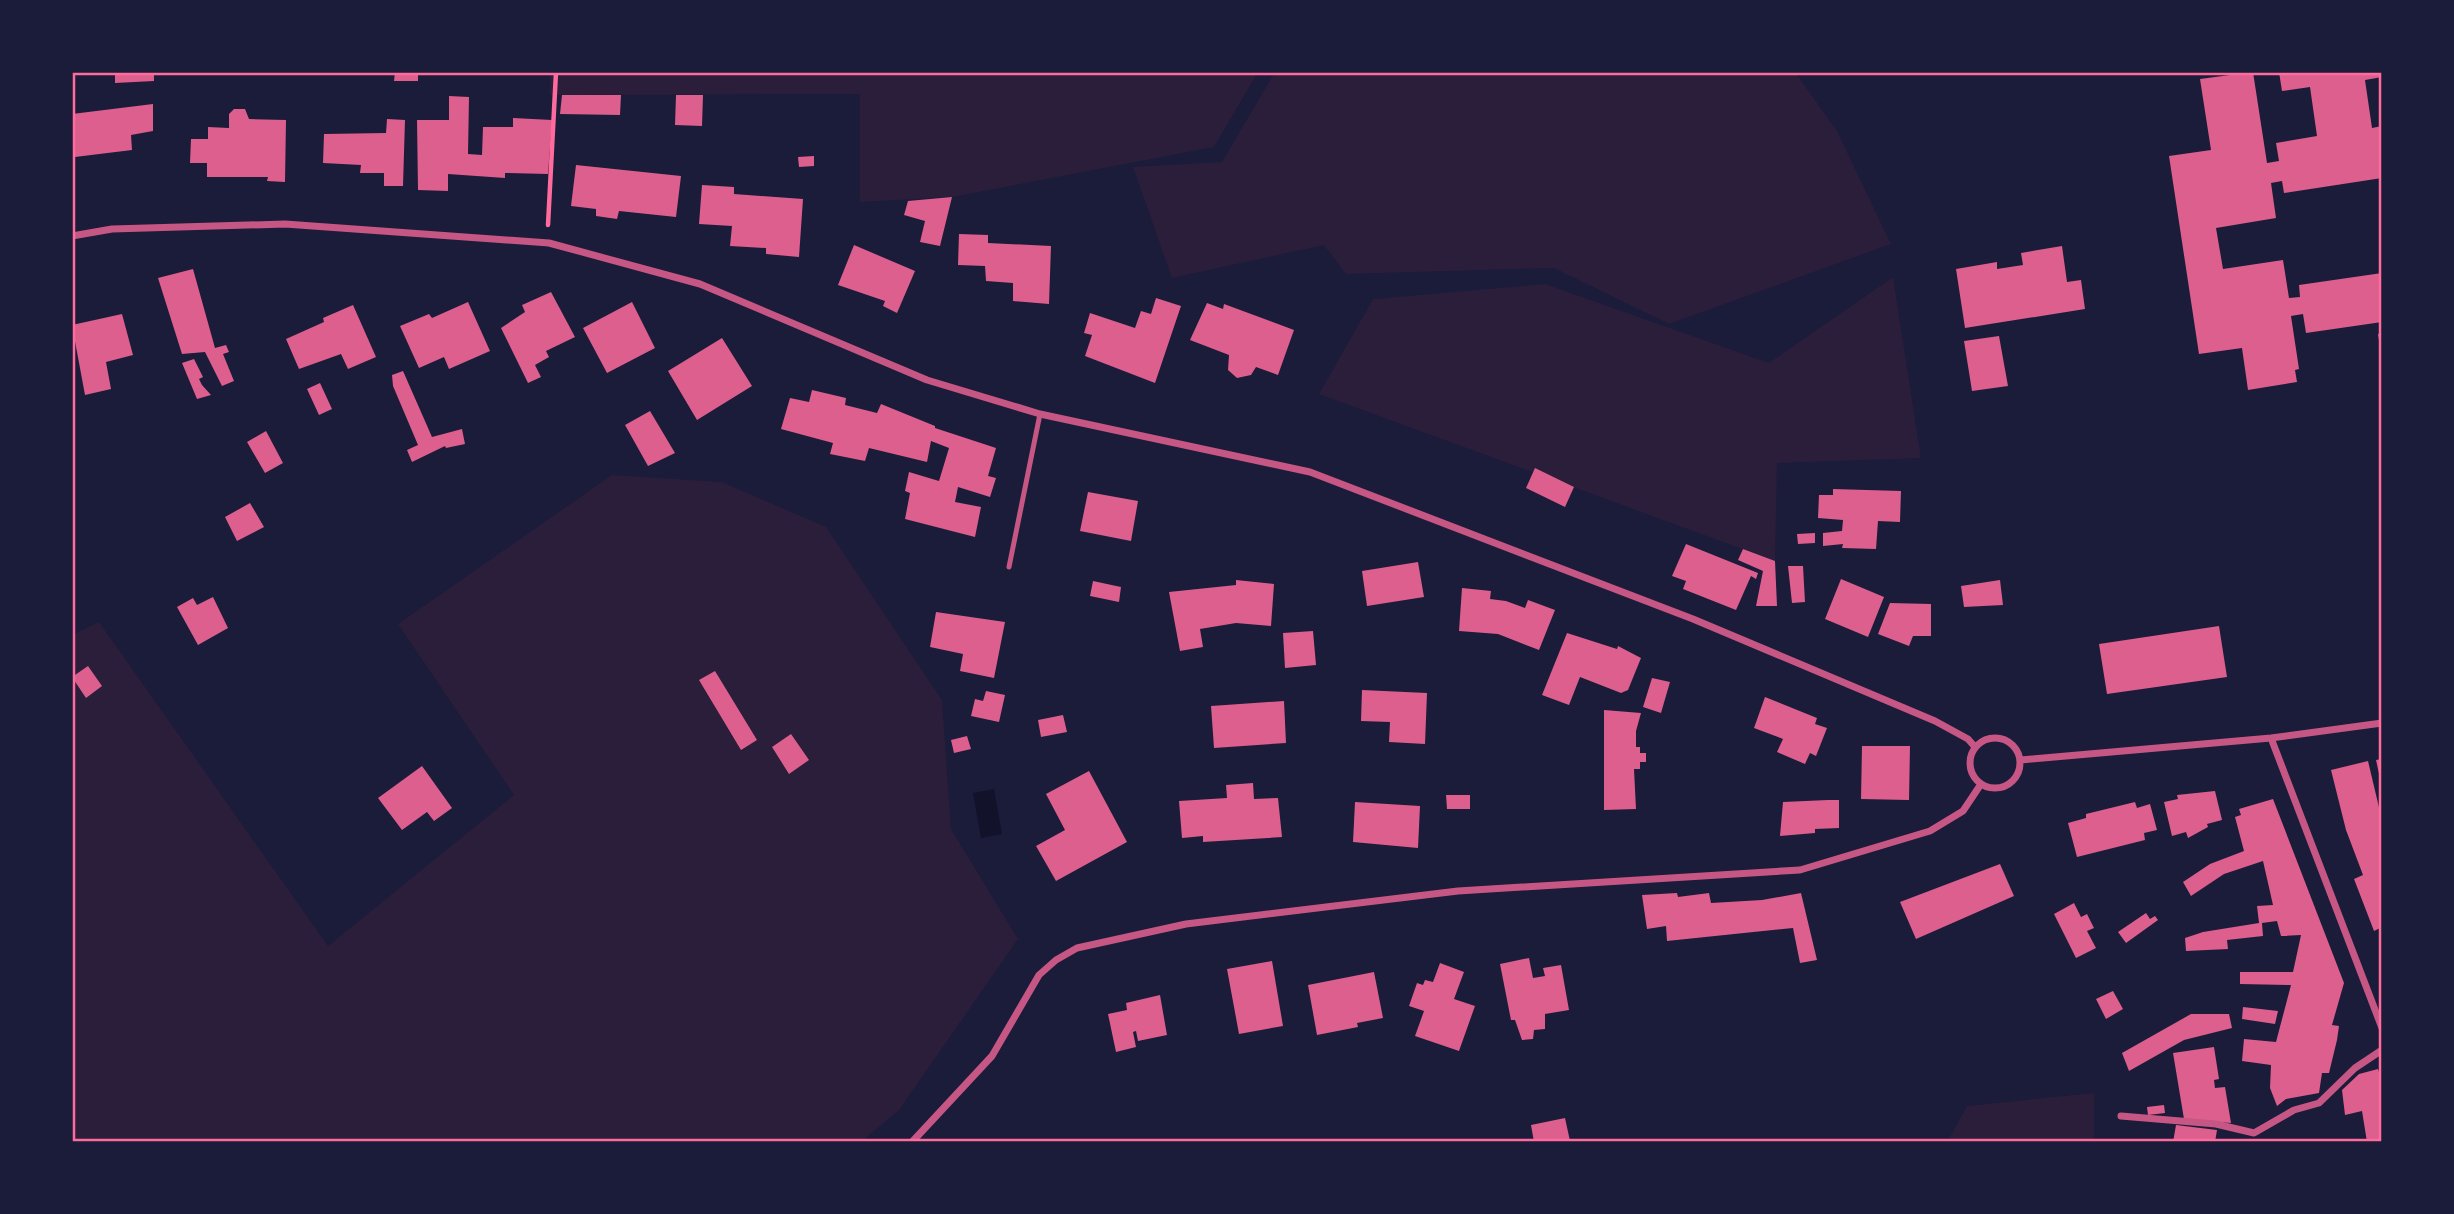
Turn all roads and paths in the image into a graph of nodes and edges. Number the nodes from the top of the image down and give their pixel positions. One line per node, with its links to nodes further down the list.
1 (556, 72): 3 (path)
2 (72, 236): 3 (street)
3 (549, 243): 4 (street)
4 (1040, 414): 5 (lane); 8 (street)
5 (1009, 567)
6 (2382, 723): 7 (street)
7 (2271, 738): 9 (street); 11 (street)
8 (1975, 747): 9 (street); 10 (street)
9 (2021, 760): 10 (street)
10 (1981, 784): 14 (street)
11 (2382, 1028)
12 (2382, 1050): 13 (street)
13 (2120, 1116)
14 (912, 1142)

